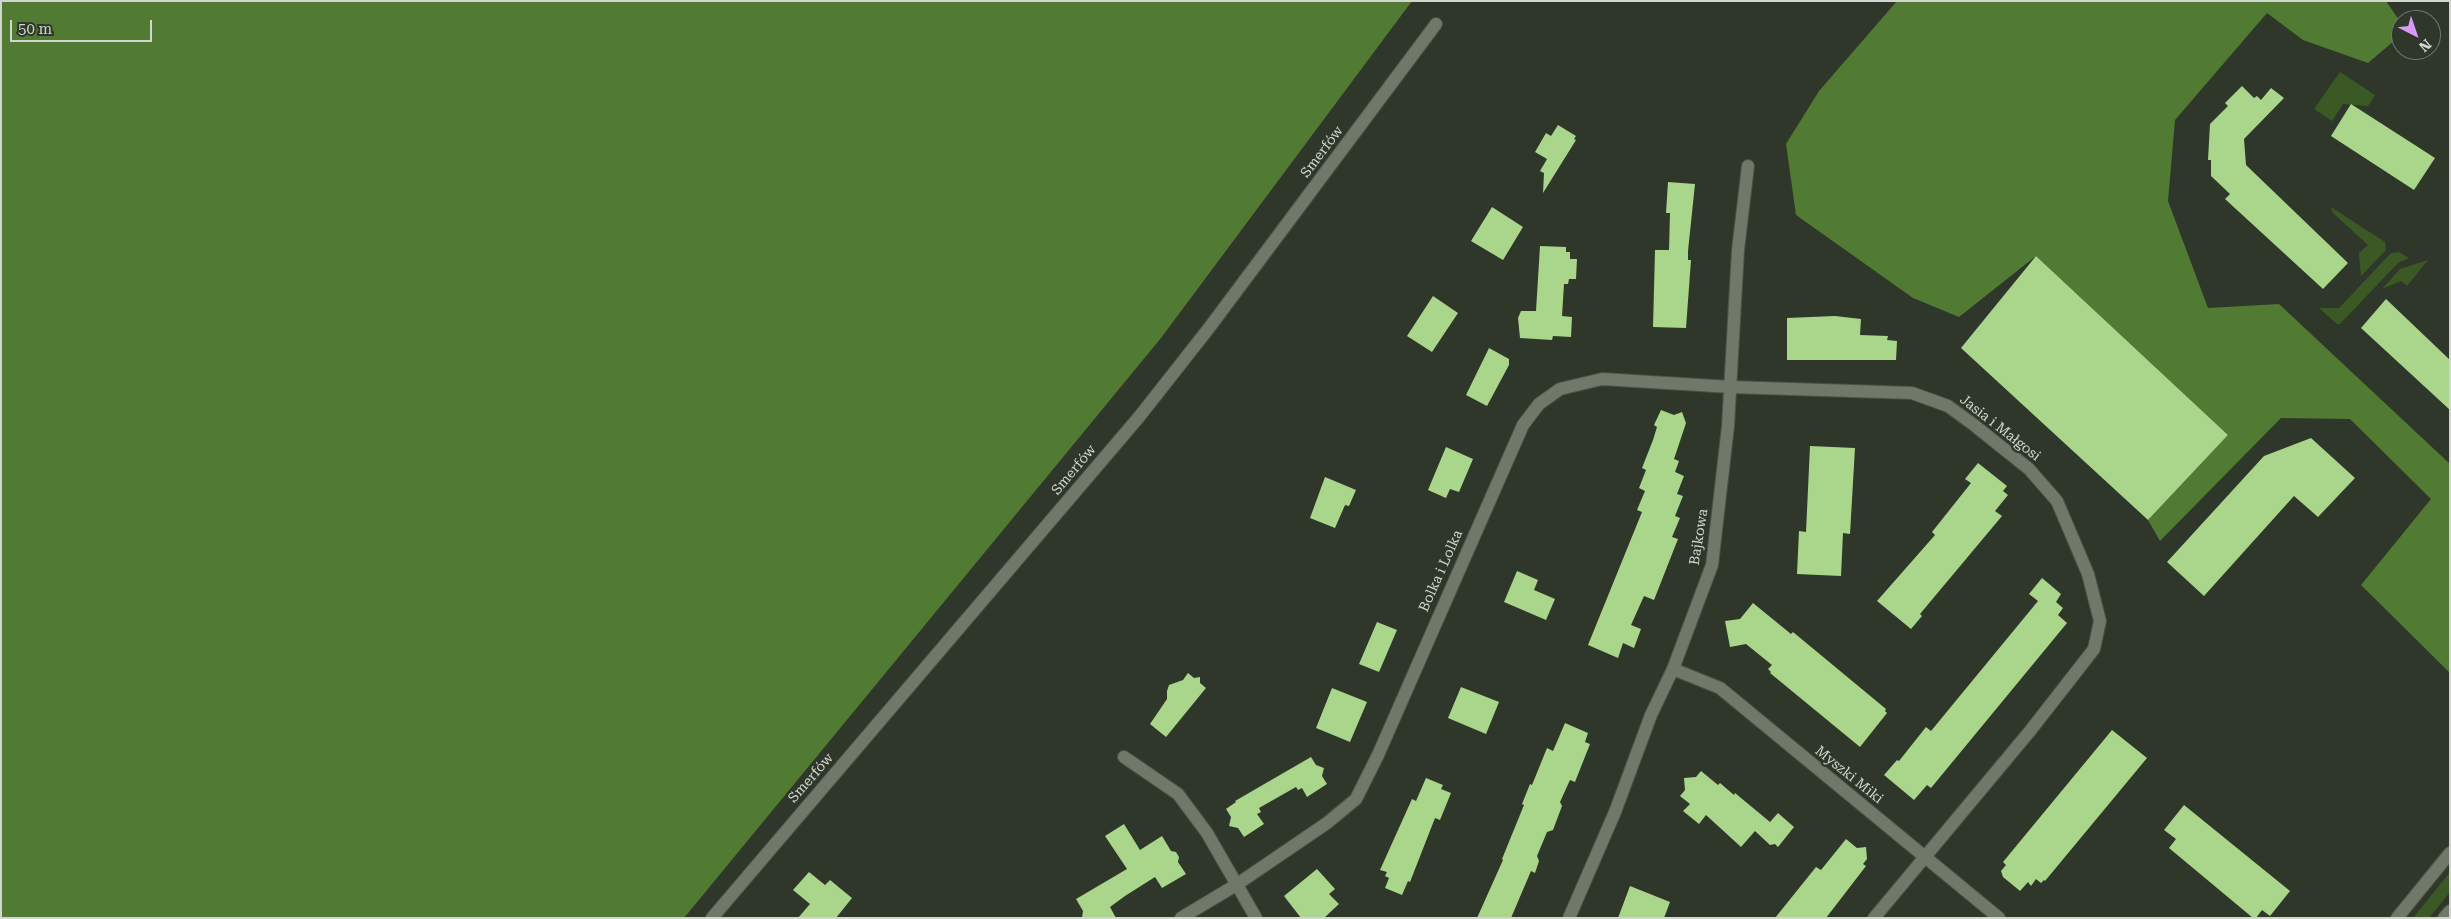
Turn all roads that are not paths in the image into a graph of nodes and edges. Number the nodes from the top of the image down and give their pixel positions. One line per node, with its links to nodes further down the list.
1 (1436, 24): 10 (street, Smerfów)
2 (1748, 166): 3 (street, Bajkowa)
3 (1731, 388): 4 (street, Bajkowa); 7 (street, Jasia i Małgosi); 8 (street, Bolka i Lolka)
4 (1673, 668): 7 (street, Myszki Miki); 13 (street, Bajkowa)
5 (1124, 757): 8 (street)
6 (2450, 853): 16 (street)
7 (1925, 855): 14 (street, Jasia i Małgosi); 15 (street, Myszki Miki)
8 (1236, 885): 11 (street, Bolka i Lolka); 12 (street)
9 (2450, 911): 17 (street)
10 (712, 918)
11 (1181, 918)
12 (1256, 918)
13 (1569, 918)
14 (1874, 918)
15 (1999, 918)
16 (2397, 918)
17 (2444, 918)

